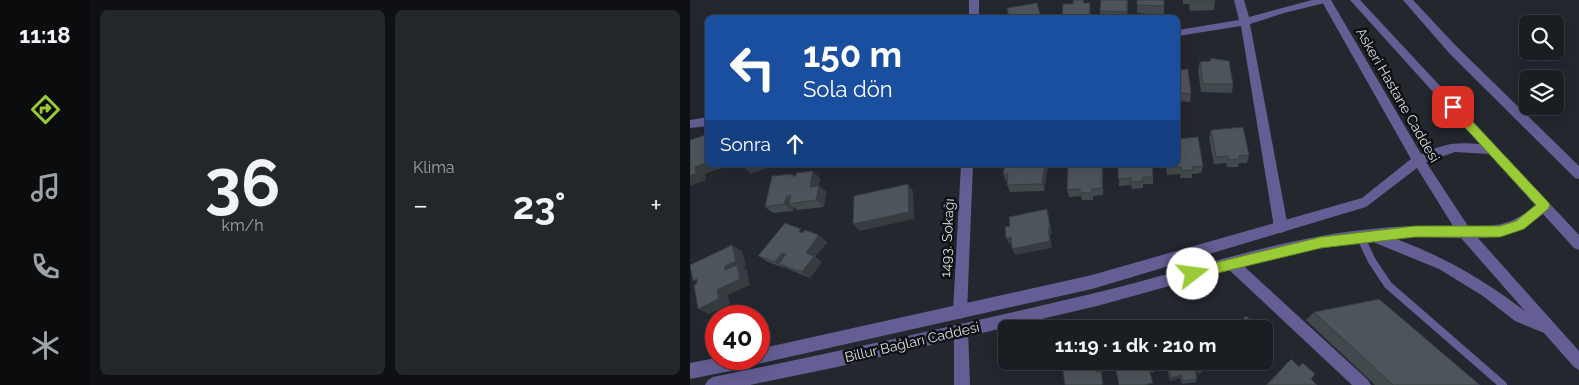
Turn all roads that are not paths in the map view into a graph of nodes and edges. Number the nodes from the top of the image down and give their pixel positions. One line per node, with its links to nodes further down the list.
1 (974, 0): 6 (street)
2 (1239, 0): 7 (street)
3 (1326, 0): 7 (street); 12 (street, Askeri Hastane Caddesi)
4 (1355, 0): 11 (street, Askeri Hastane Caddesi)
5 (1408, 0): 14 (street)
6 (974, 15)
7 (1245, 22): 8 (street); 16 (street)
8 (1180, 33)
9 (705, 122): 10 (street)
10 (690, 124)
11 (1491, 149): 12 (street, Billur Bağları Caddesi); 15 (street, Askeri Hastane Caddesi)
12 (1418, 160): 16 (street, Billur Bağları Caddesi); 17 (street, Askeri Hastane Caddesi)
13 (966, 167): 21 (street, 1493. Sokağı)
14 (1579, 174)
15 (1544, 205): 17 (street, Billur Bağları Caddesi); 19 (street, Askeri Hastane Caddesi)
16 (1281, 227): 21 (street, Billur Bağları Caddesi)
17 (1463, 230): 18 (street, Billur Bağları Caddesi); 22 (street, Askeri Hastane Caddesi)
18 (1367, 238): 20 (street, Billur Bağları Caddesi); 22 (street); 31 (lane)
19 (1579, 244)
20 (1231, 263): 23 (street, Billur Bağları Caddesi); 30 (street)
21 (960, 312): 24 (street, Billur Bağları Caddesi)
22 (1548, 328): 25 (street, Askeri Hastane Caddesi)
23 (961, 330): 28 (street, Billur Bağları Caddesi); 29 (street)
24 (770, 355)
25 (1579, 362)
26 (705, 368): 27 (street)
27 (690, 371)
28 (713, 385)
29 (962, 385)
30 (1363, 385)
31 (1504, 385)

